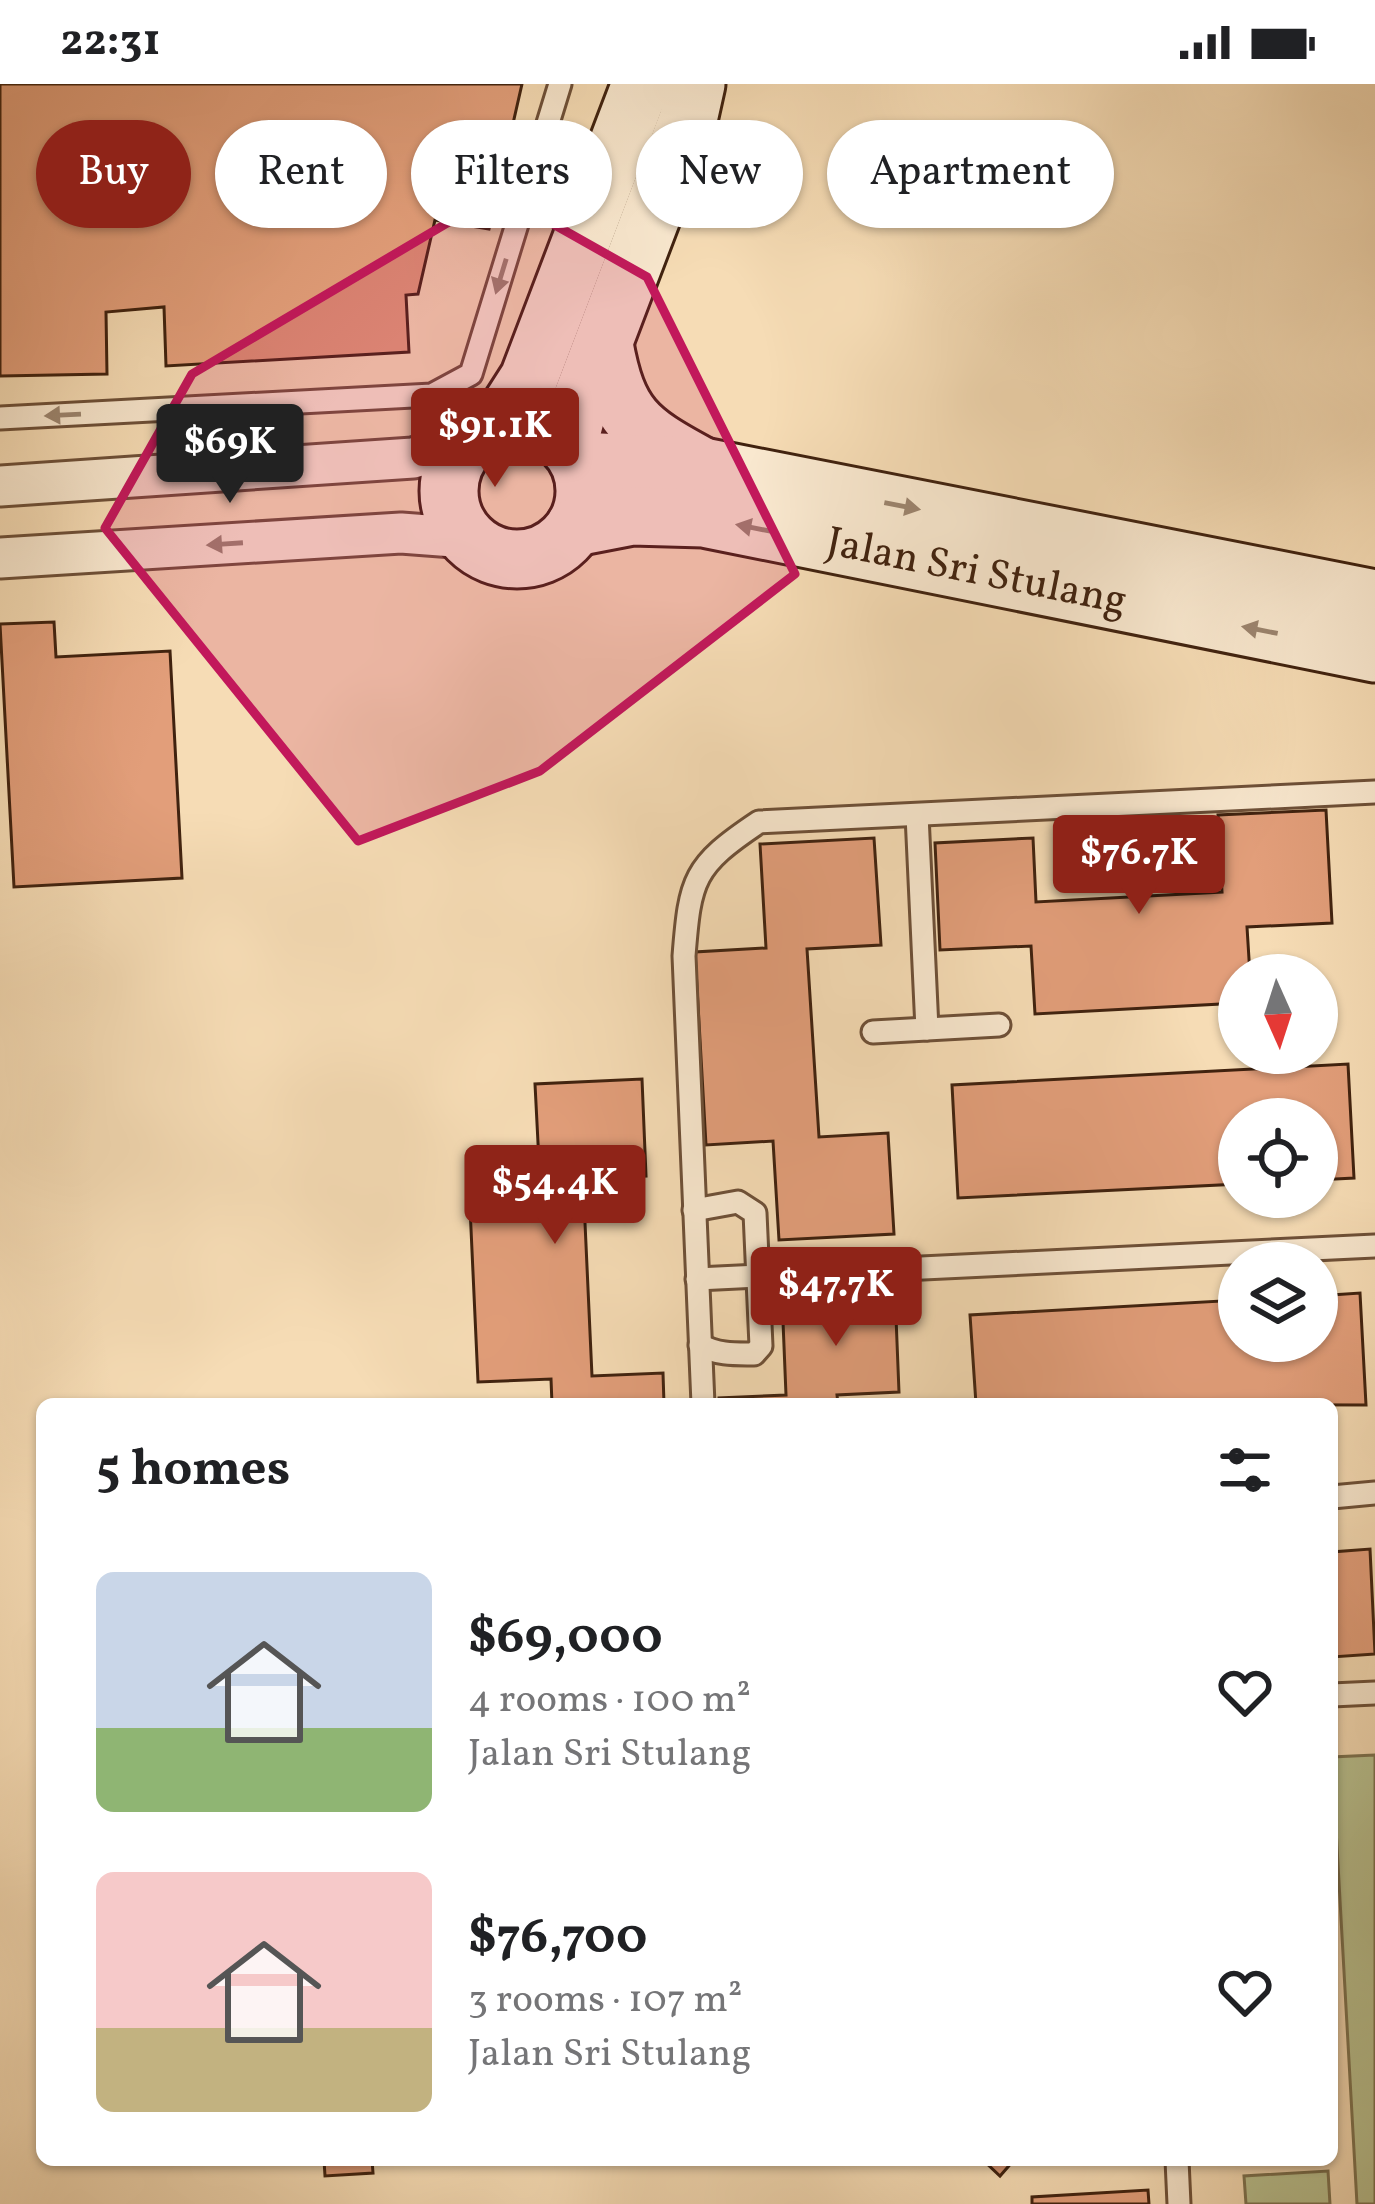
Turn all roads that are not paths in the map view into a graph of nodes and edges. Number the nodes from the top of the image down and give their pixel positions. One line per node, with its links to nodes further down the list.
1 (560, 84): 5 (lane, one-way to 5)
2 (641, 84): 6 (street)
3 (696, 84): 4 (street)
4 (604, 344): 7 (street); 8 (street)
5 (0, 418)
6 (484, 434): 7 (street); 9 (street); 11 (street)
7 (573, 454): 8 (street, Jalan Sri Stulang); 10 (street)
8 (703, 467): 13 (street, Jalan Sri Stulang, one-way to 13)
9 (0, 487)
10 (575, 526): 11 (street); 14 (street, Jalan Sri Stulang, one-way to 10)
11 (467, 538): 12 (street, one-way to 12)
12 (0, 558)
13 (1375, 599)
14 (1375, 653)
15 (1375, 792): 16 (lane)
16 (917, 814): 18 (lane); 20 (lane)
17 (999, 1025): 18 (lane)
18 (927, 1029): 19 (lane)
19 (873, 1032)
20 (694, 1210): 22 (lane); 23 (lane)
21 (1375, 1246): 22 (lane)
22 (758, 1275): 23 (lane); 24 (lane)
23 (698, 1279): 24 (lane)
24 (700, 1345): 25 (lane)
25 (703, 1398)
26 (1375, 1493): 27 (lane)
27 (1338, 1496)
28 (1375, 1693): 29 (lane)
29 (1338, 1695)
30 (1182, 2166): 31 (lane)
31 (1179, 2204)

